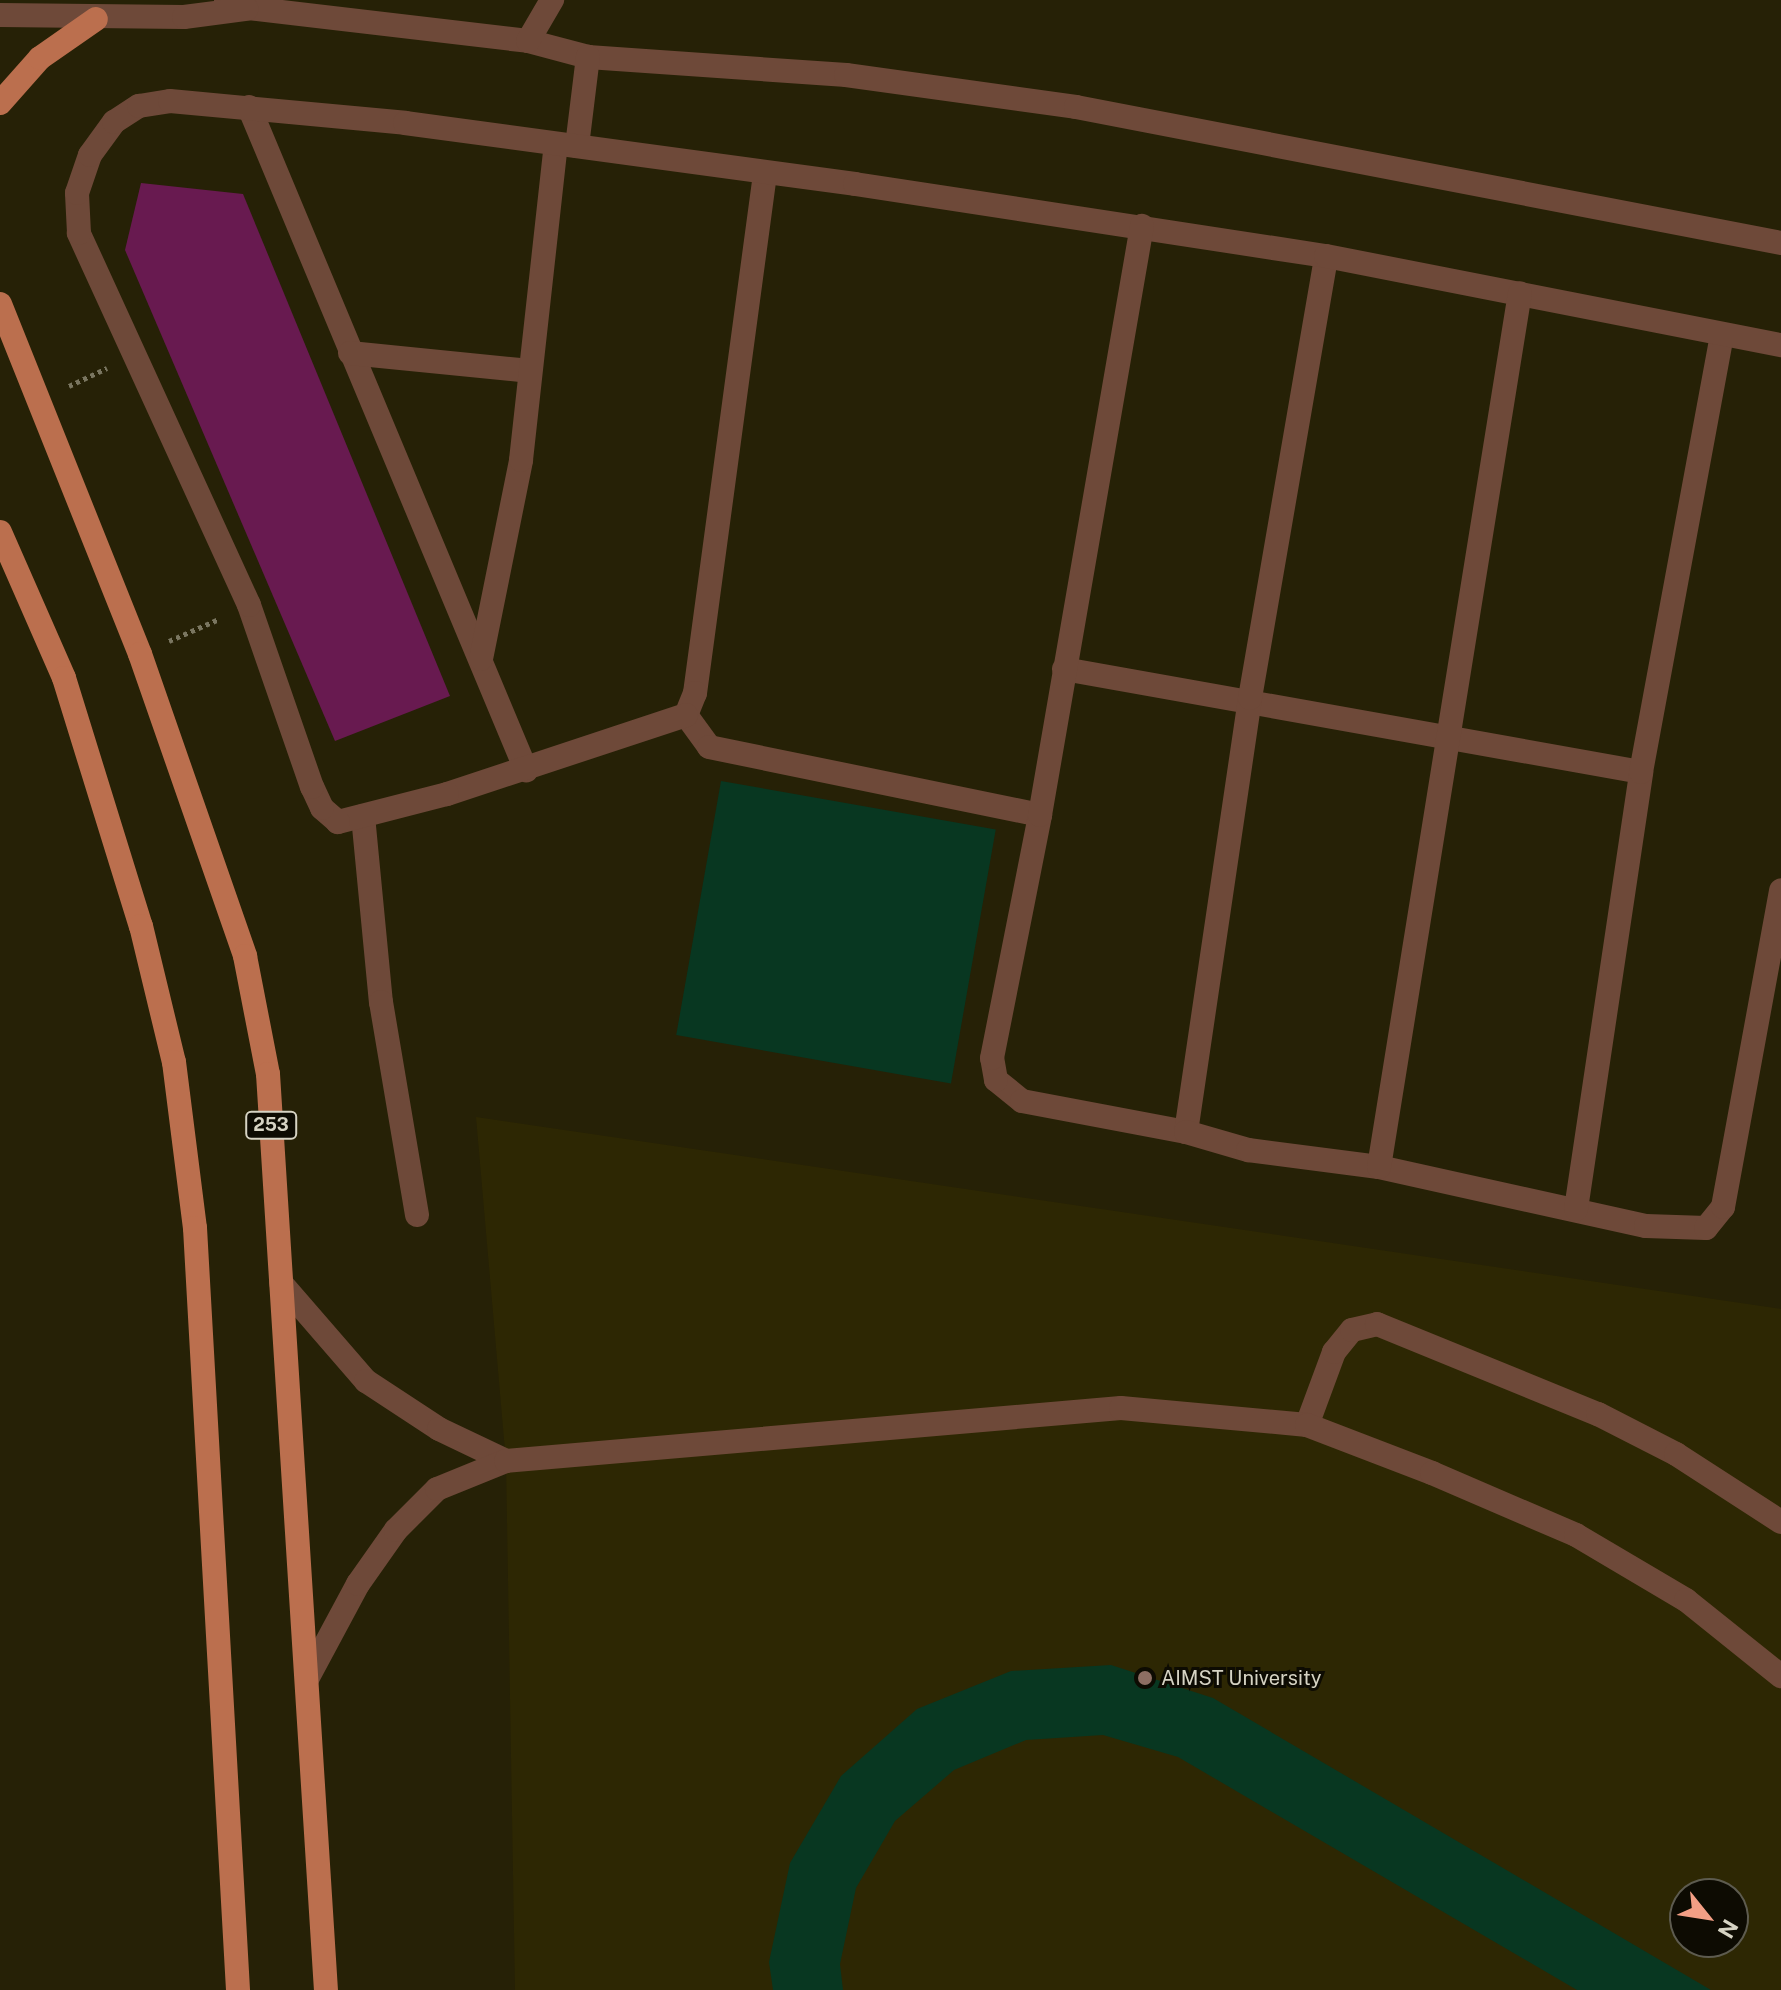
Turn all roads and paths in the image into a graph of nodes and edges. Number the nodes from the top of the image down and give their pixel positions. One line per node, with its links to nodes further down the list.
1 (552, 0): 5 (street)
2 (237, 4): 4 (street); 5 (street)
3 (0, 15): 4 (street)
4 (96, 19): 7 (main road)
5 (528, 41): 6 (street)
6 (588, 57): 9 (street); 12 (street)
7 (0, 103)
8 (249, 107): 9 (street); 18 (street); 19 (street)
9 (566, 145): 10 (street); 20 (street)
10 (765, 174): 11 (street); 28 (street)
11 (1142, 226): 13 (street); 26 (street)
12 (1781, 243)
13 (1326, 256): 14 (street); 27 (street)
14 (1520, 293): 16 (street); 29 (street)
15 (0, 304): 21 (main road, 253)
16 (1722, 335): 17 (street); 31 (street)
17 (1781, 345)
18 (350, 353): 20 (street); 25 (street)
19 (133, 355): 21 (path); 23 (street)
20 (530, 371): 25 (street)
21 (38, 400): 24 (main road, 253)
22 (0, 532): 45 (main road)
23 (249, 605): 24 (path); 33 (street)
24 (140, 654): 39 (main road, 253)
25 (481, 659): 30 (street)
26 (1064, 669): 27 (street); 32 (street)
27 (1250, 698): 29 (street); 35 (street)
28 (686, 715): 30 (street); 32 (street)
29 (1447, 736): 31 (street); 36 (street)
30 (526, 770): 33 (street)
31 (1641, 772): 37 (street)
32 (1040, 815): 35 (street)
33 (363, 816): 38 (street)
34 (1781, 890): 37 (street)
35 (1186, 1132): 36 (street)
36 (1379, 1167): 37 (street)
37 (1576, 1209)
38 (417, 1215)
39 (281, 1283): 41 (street); 44 (main road, 253)
40 (1307, 1425): 41 (street); 42 (street); 43 (street)
41 (506, 1461): 44 (street)
42 (1781, 1522)
43 (1781, 1676)
44 (307, 1679): 46 (main road, 253)
45 (238, 1990)
46 (326, 1990)

